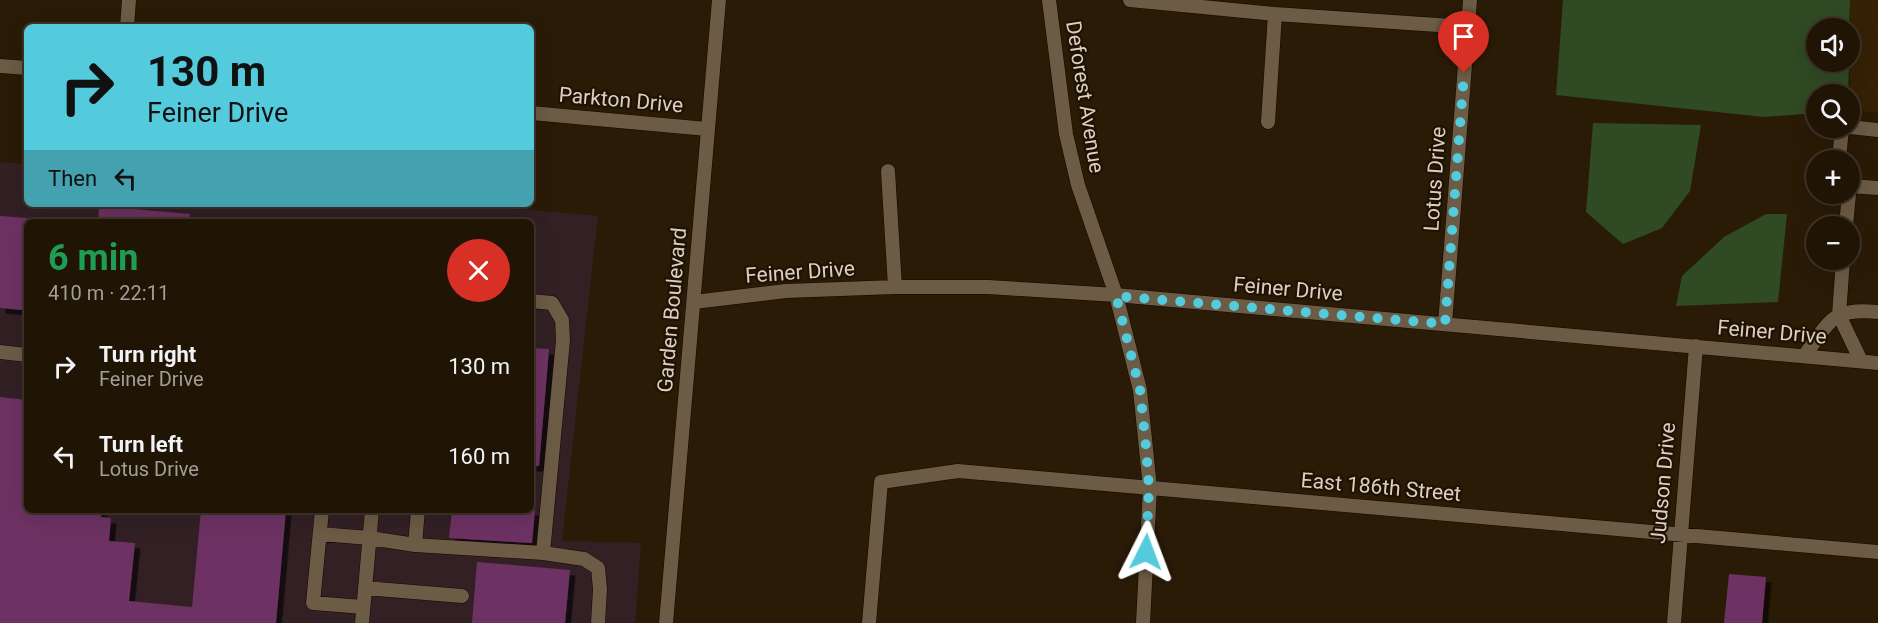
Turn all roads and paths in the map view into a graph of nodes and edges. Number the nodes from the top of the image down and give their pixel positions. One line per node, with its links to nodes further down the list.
1 (129, 0): 7 (street)
2 (719, 0): 14 (street, Garden Boulevard)
3 (1049, 0): 21 (street, Deforest Avenue)
4 (1130, 0): 6 (street)
5 (1470, 0): 8 (street, Lotus Drive)
6 (1275, 14): 8 (street); 12 (street)
7 (127, 24)
8 (1467, 27): 26 (street, Lotus Drive)
9 (0, 66): 10 (street)
10 (24, 68)
11 (534, 113): 14 (street, Parkton Drive)
12 (1268, 122)
13 (1860, 128): 15 (street)
14 (707, 129): 23 (street, Garden Boulevard)
15 (1878, 130)
16 (888, 171): 20 (street)
17 (1860, 187): 18 (street)
18 (1878, 188)
19 (1842, 270): 25 (street)
20 (895, 287): 21 (street, Feiner Drive); 23 (street, Feiner Drive)
21 (1116, 296): 26 (street, Feiner Drive); 33 (street, Deforest Avenue)
22 (534, 301): 42 (street)
23 (694, 302): 48 (street, Garden Boulevard)
24 (1878, 312): 25 (street)
25 (1839, 315): 30 (street); 31 (street)
26 (1445, 324): 27 (street, Feiner Drive)
27 (1696, 346): 30 (street, Feiner Drive); 38 (street, Judson Drive)
28 (0, 352): 29 (street)
29 (24, 356)
30 (1804, 356): 31 (street, Feiner Drive)
31 (1861, 361): 32 (street, Feiner Drive)
32 (1878, 363)
33 (1149, 488): 38 (street, East 186th Street); 49 (street, East 186th Street); 50 (street, Deforest Avenue)
34 (322, 513): 37 (street)
35 (372, 513): 39 (street)
36 (418, 513): 40 (street)
37 (320, 534): 39 (street); 45 (street)
38 (1679, 535): 41 (street, East 186th Street); 51 (street, Judson Drive)
39 (370, 538): 40 (street); 43 (street)
40 (415, 545): 42 (street)
41 (1878, 552)
42 (543, 553): 47 (street)
43 (365, 588): 44 (street); 45 (street)
44 (462, 596)
45 (363, 607): 46 (street)
46 (362, 623)
47 (598, 623)
48 (666, 623)
49 (869, 623)
50 (1143, 623)
51 (1674, 623)

